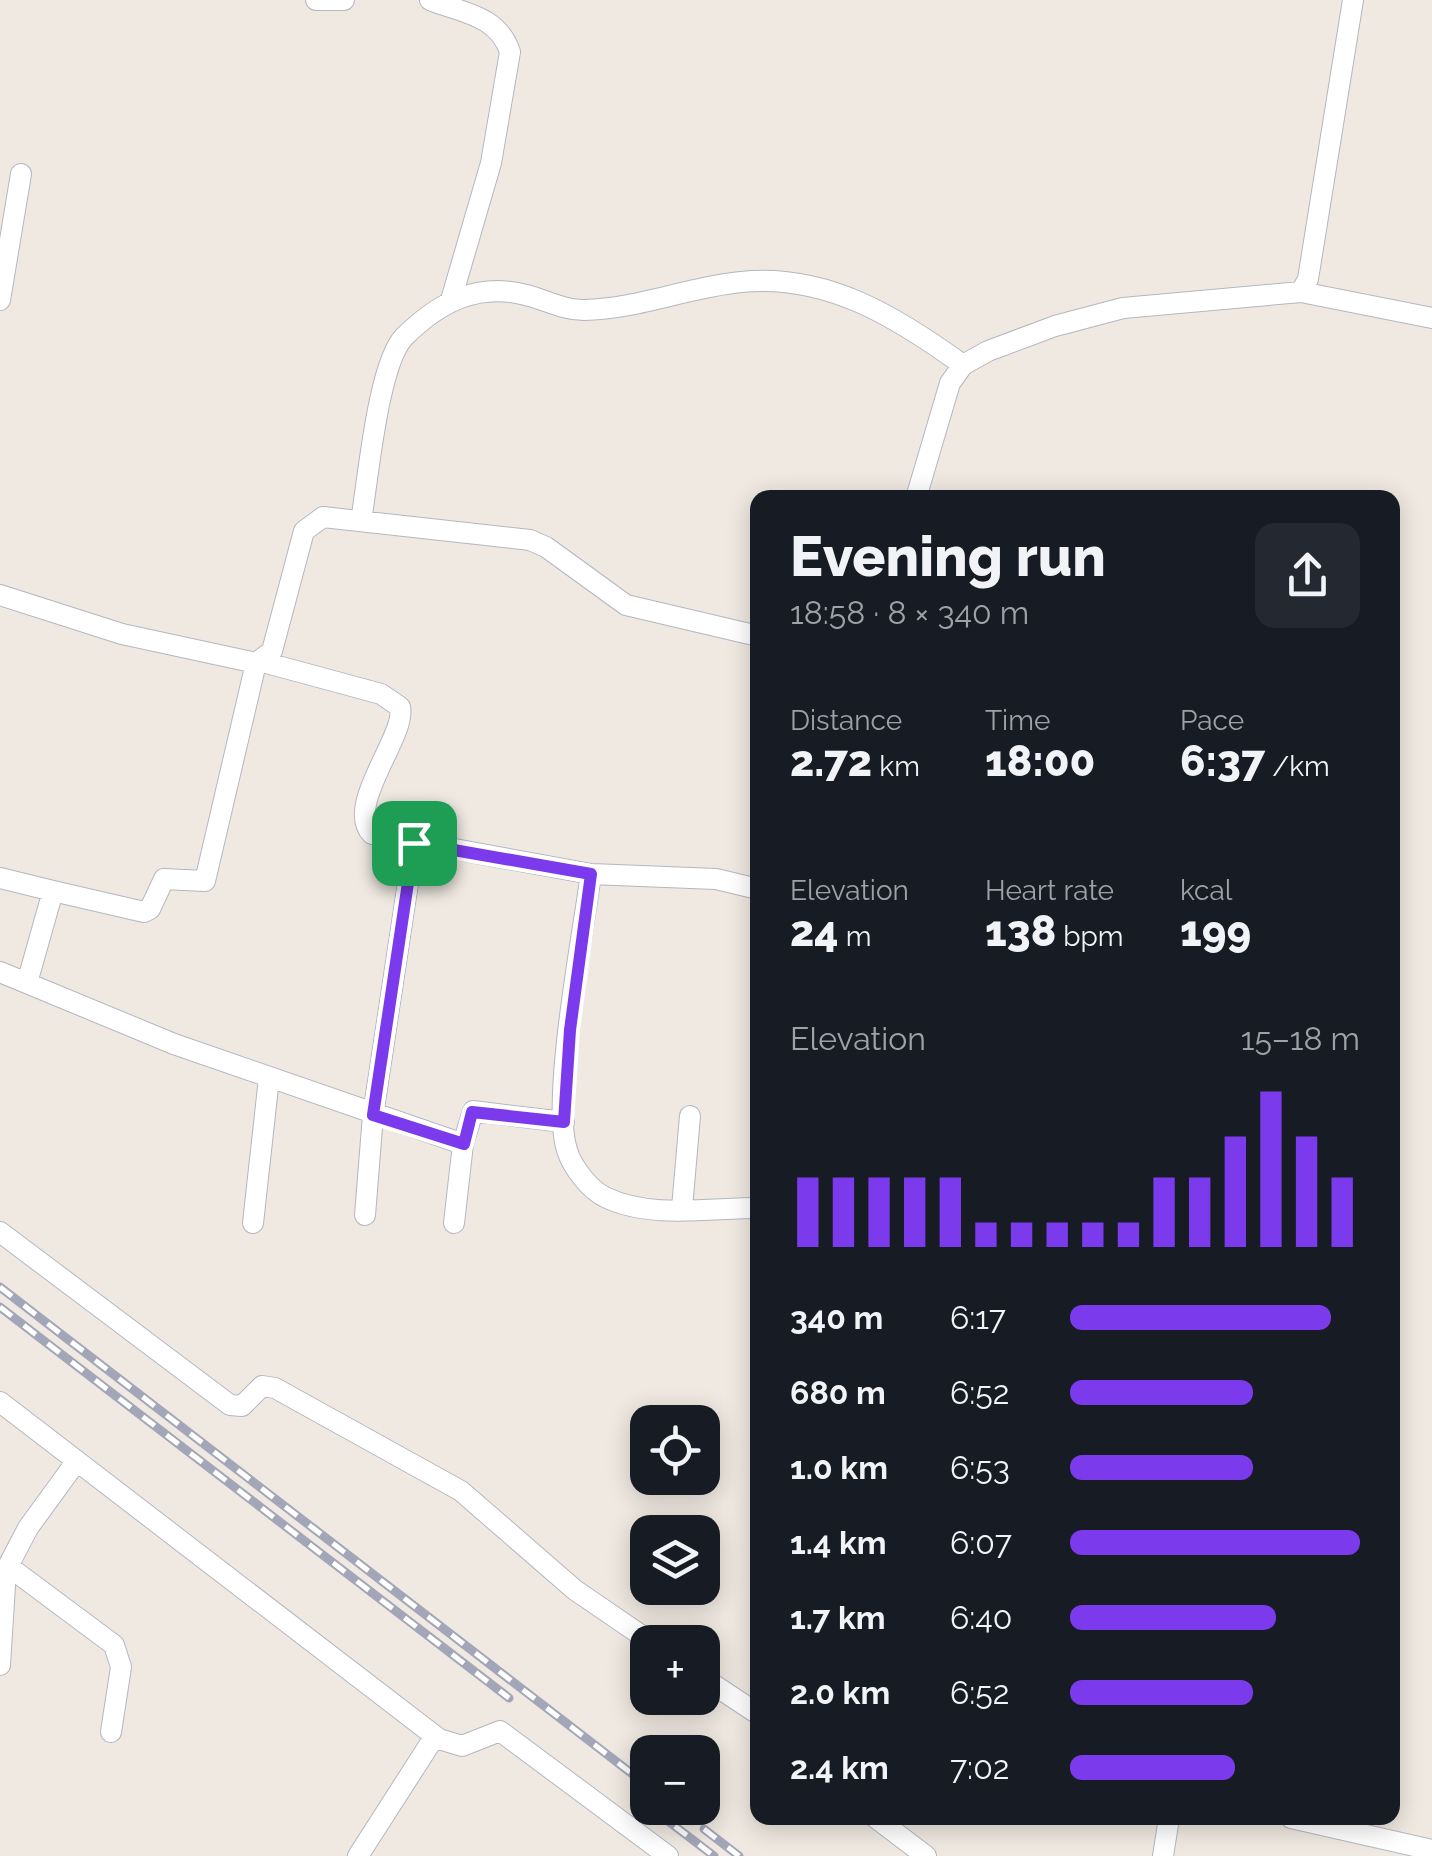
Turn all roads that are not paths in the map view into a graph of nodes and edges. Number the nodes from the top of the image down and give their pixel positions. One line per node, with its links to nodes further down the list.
1 (316, 0): 2 (street)
2 (344, 0)
3 (430, 0): 8 (street)
4 (1352, 0): 6 (street)
5 (21, 174): 7 (street)
6 (1301, 292): 9 (street); 10 (street)
7 (0, 300)
8 (451, 300): 10 (street); 12 (street)
9 (1432, 318)
10 (964, 365): 11 (street)
11 (918, 490)
12 (361, 521): 14 (street); 15 (street)
13 (0, 595): 15 (street)
14 (750, 634)
15 (260, 662): 16 (street); 20 (street)
16 (414, 843): 17 (street); 24 (street)
17 (591, 874): 19 (street); 26 (street)
18 (0, 878): 20 (street)
19 (750, 887)
20 (53, 891): 22 (street)
21 (0, 972): 22 (street)
22 (26, 983): 23 (street)
23 (269, 1078): 24 (street); 31 (street)
24 (373, 1115): 27 (street); 30 (street)
25 (690, 1116): 28 (street)
26 (564, 1122): 27 (street); 28 (street)
27 (464, 1144): 32 (street)
28 (682, 1208): 29 (street)
29 (750, 1208)
30 (365, 1214)
31 (253, 1222)
32 (454, 1222)
33 (0, 1232): 37 (street)
34 (0, 1402): 35 (street)
35 (76, 1462): 36 (street); 42 (street)
36 (8, 1566): 38 (street); 41 (street)
37 (630, 1628)
38 (0, 1665)
39 (720, 1689): 40 (street)
40 (750, 1709)
41 (112, 1732)
42 (434, 1736): 47 (street); 48 (street)
43 (885, 1825): 49 (street)
44 (1168, 1825): 50 (street)
45 (1322, 1825): 46 (street)
46 (1432, 1850)
47 (358, 1856)
48 (668, 1856)
49 (926, 1856)
50 (1164, 1856)

